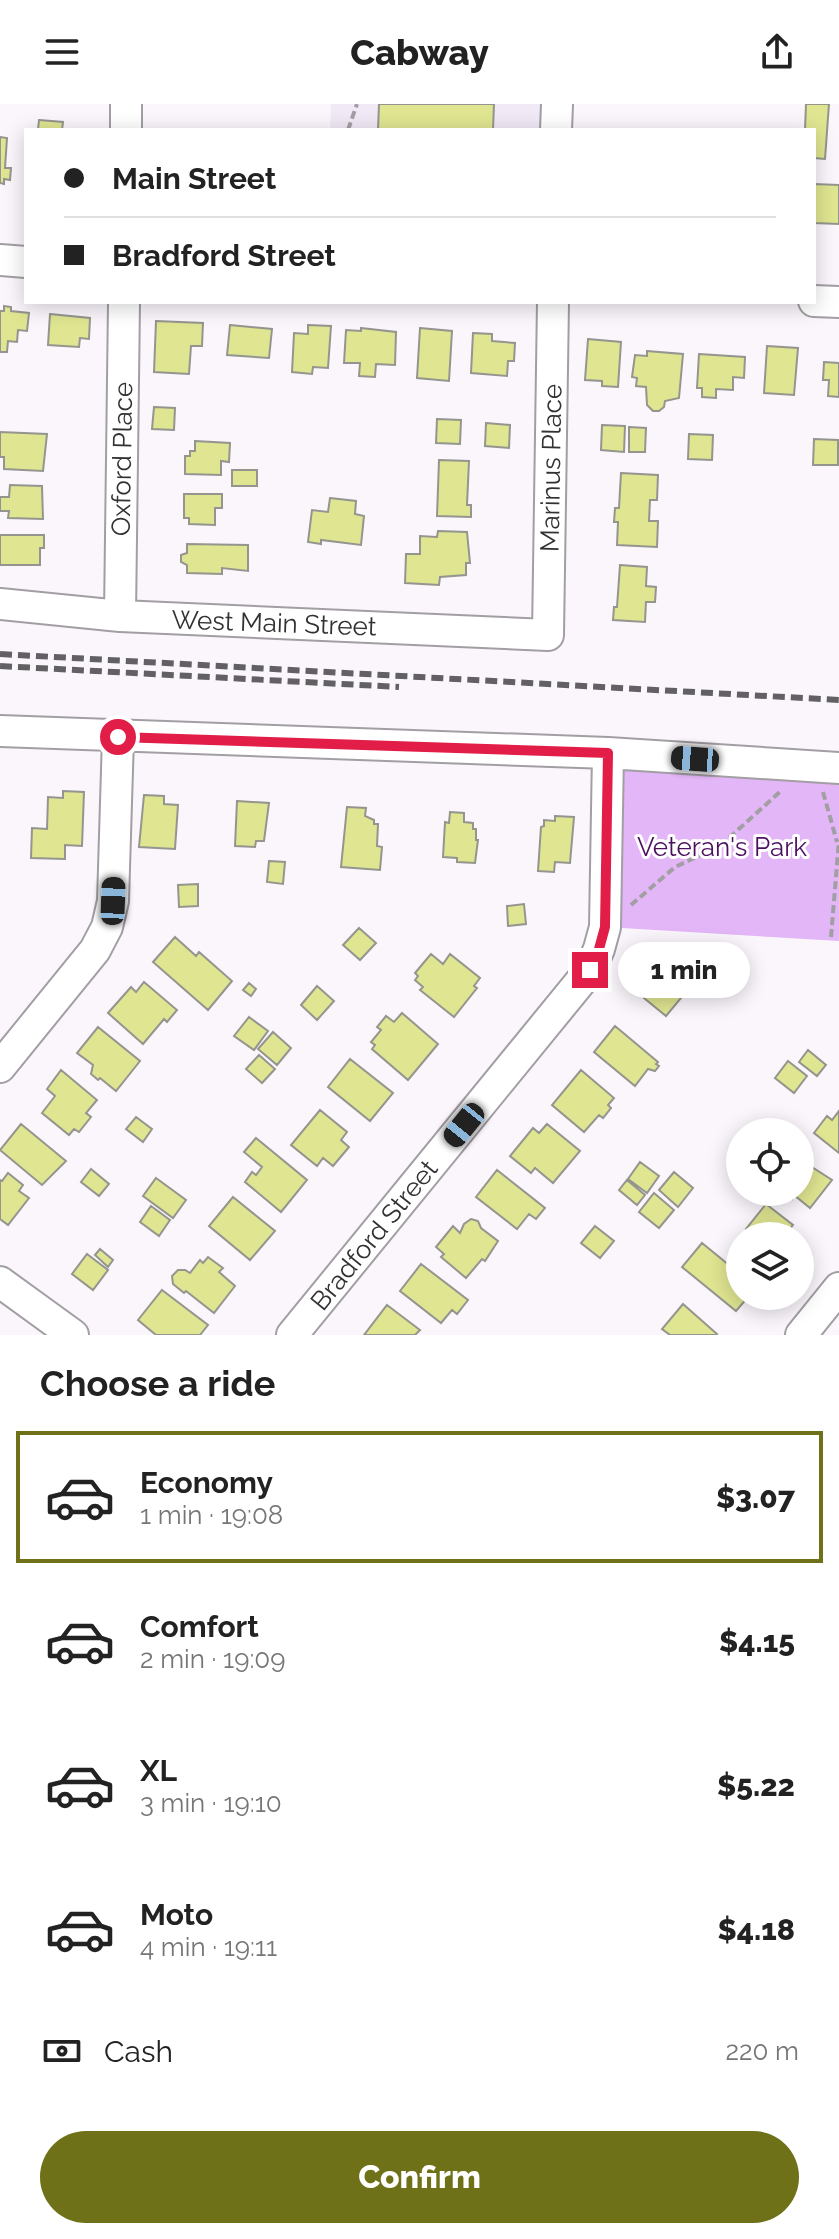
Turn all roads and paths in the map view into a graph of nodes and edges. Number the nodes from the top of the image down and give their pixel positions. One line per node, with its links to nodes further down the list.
1 (126, 104): 4 (street)
2 (357, 104): 5 (path)
3 (557, 104): 6 (street)
4 (126, 128)
5 (349, 128)
6 (556, 128)
7 (0, 260): 8 (street)
8 (24, 262)
9 (816, 301): 10 (street)
10 (839, 302)
11 (124, 304): 14 (street, Oxford Place)
12 (553, 304): 15 (street, Marinus Place)
13 (0, 604): 14 (street, West Main Street)
14 (120, 616): 15 (street, West Main Street)
15 (548, 635)
16 (0, 731): 17 (street)
17 (118, 737): 18 (street); 24 (street)
18 (608, 753): 19 (street); 22 (street, Bradford Street)
19 (831, 778): 21 (path)
20 (786, 786): 22 (path)
21 (838, 842): 23 (path)
22 (605, 927): 28 (street, Bradford Street)
23 (831, 937)
24 (0, 1067)
25 (0, 1282): 27 (street)
26 (839, 1288): 29 (street)
27 (73, 1335)
28 (292, 1335)
29 (801, 1335)

